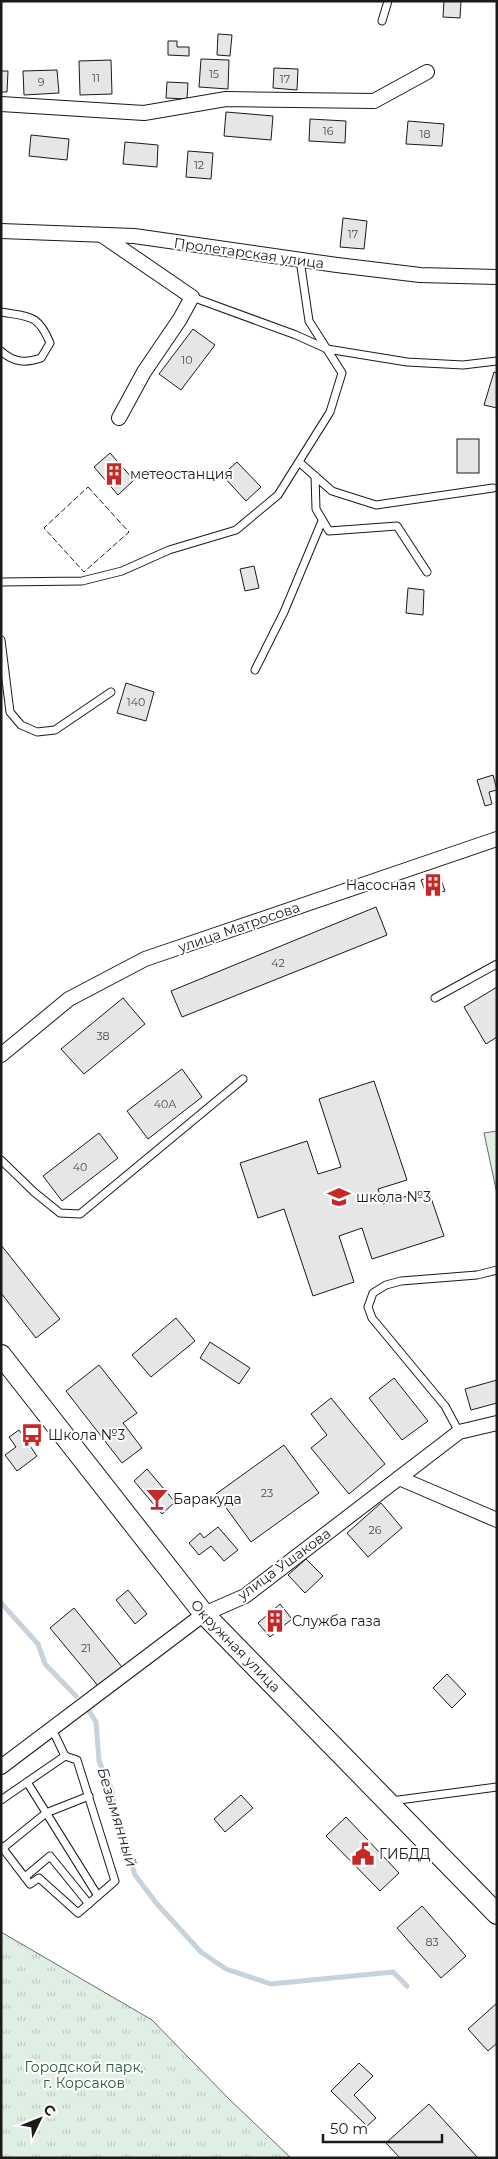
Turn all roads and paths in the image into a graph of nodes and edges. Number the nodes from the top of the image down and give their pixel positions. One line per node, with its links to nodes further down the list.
1 (388, 1): 2 (lane)
2 (382, 21)
3 (427, 72): 4 (street)
4 (1, 104)
5 (1, 231): 6 (street, Пролетарская улица)
6 (102, 235): 7 (street, Пролетарская улица); 9 (street)
7 (300, 260): 8 (street, Пролетарская улица); 11 (lane)
8 (497, 277)
9 (192, 297): 11 (lane); 14 (street)
10 (1, 312): 12 (lane)
11 (327, 349): 13 (lane); 15 (lane)
12 (1, 351)
13 (497, 361)
14 (119, 418)
15 (299, 462): 16 (lane); 20 (lane)
16 (315, 476): 17 (lane); 18 (lane)
17 (493, 488)
18 (322, 521): 19 (lane); 22 (lane)
19 (427, 572)
20 (1, 582)
21 (1, 640): 23 (lane)
22 (255, 670)
23 (111, 692)
24 (497, 839): 27 (street, улица Матросова)
25 (497, 964): 26 (lane)
26 (435, 998)
27 (1, 1055)
28 (243, 1079): 29 (lane)
29 (1, 1160)
30 (497, 1270): 33 (lane)
31 (1, 1355): 36 (main road, Окружная улица)
32 (497, 1423): 33 (street, улица Ушакова)
33 (459, 1432): 34 (street, улица Ушакова)
34 (399, 1478): 35 (street); 36 (street, улица Ушакова)
35 (497, 1520)
36 (204, 1614): 37 (street, улица Ушакова); 44 (main road, Окружная улица)
37 (52, 1729): 38 (lane); 39 (street, улица Ушакова)
38 (65, 1756): 40 (lane); 42 (lane)
39 (1, 1767)
40 (27, 1782): 43 (lane); 45 (lane)
41 (497, 1787): 44 (lane)
42 (89, 1796): 45 (lane); 48 (lane)
43 (1, 1800)
44 (386, 1801): 50 (main road, Окружная улица)
45 (46, 1813): 46 (lane); 48 (lane)
46 (2, 1847): 47 (lane)
47 (24, 1877): 49 (lane); 49 (lane)
48 (98, 1896): 49 (lane)
49 (89, 1904)
50 (497, 1914)

